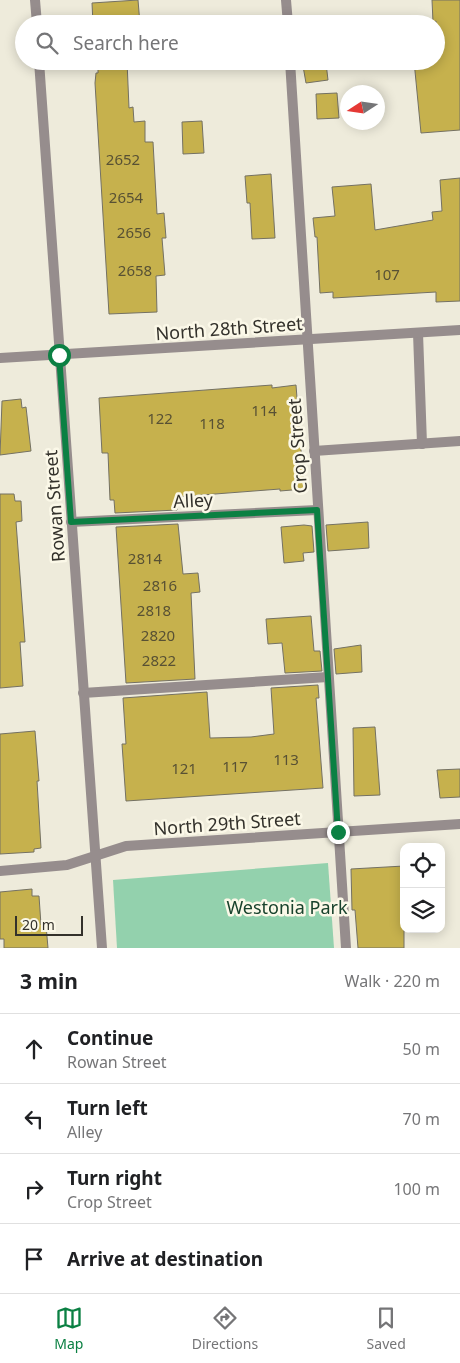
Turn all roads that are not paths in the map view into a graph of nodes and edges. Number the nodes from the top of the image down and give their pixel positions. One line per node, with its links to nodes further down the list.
1 (35, 0): 3 (street)
2 (286, 0): 4 (street)
3 (36, 15)
4 (287, 15)
5 (40, 70): 10 (street, Rowan Street)
6 (291, 70): 9 (street, Crop Street)
7 (460, 330): 8 (street, North 28th Street)
8 (418, 333): 9 (street, North 28th Street); 13 (street)
9 (306, 340): 10 (street, North 28th Street); 14 (street, Crop Street)
10 (59, 355): 11 (street, North 28th Street); 16 (street, Rowan Street)
11 (0, 358)
12 (460, 441): 13 (street)
13 (422, 444): 14 (street)
14 (314, 451): 15 (street, Crop Street)
15 (317, 510): 16 (street, Alley); 17 (street, Crop Street)
16 (71, 522): 18 (street, Rowan Street)
17 (328, 677): 18 (street); 20 (street, Crop Street)
18 (83, 693): 21 (street, Rowan Street)
19 (460, 824): 20 (street, North 29th Street)
20 (338, 832): 21 (street, North 29th Street); 24 (street, Crop Street)
21 (96, 856): 22 (street, North 29th Street); 23 (street, Rowan Street)
22 (0, 871)
23 (102, 948)
24 (346, 948)

